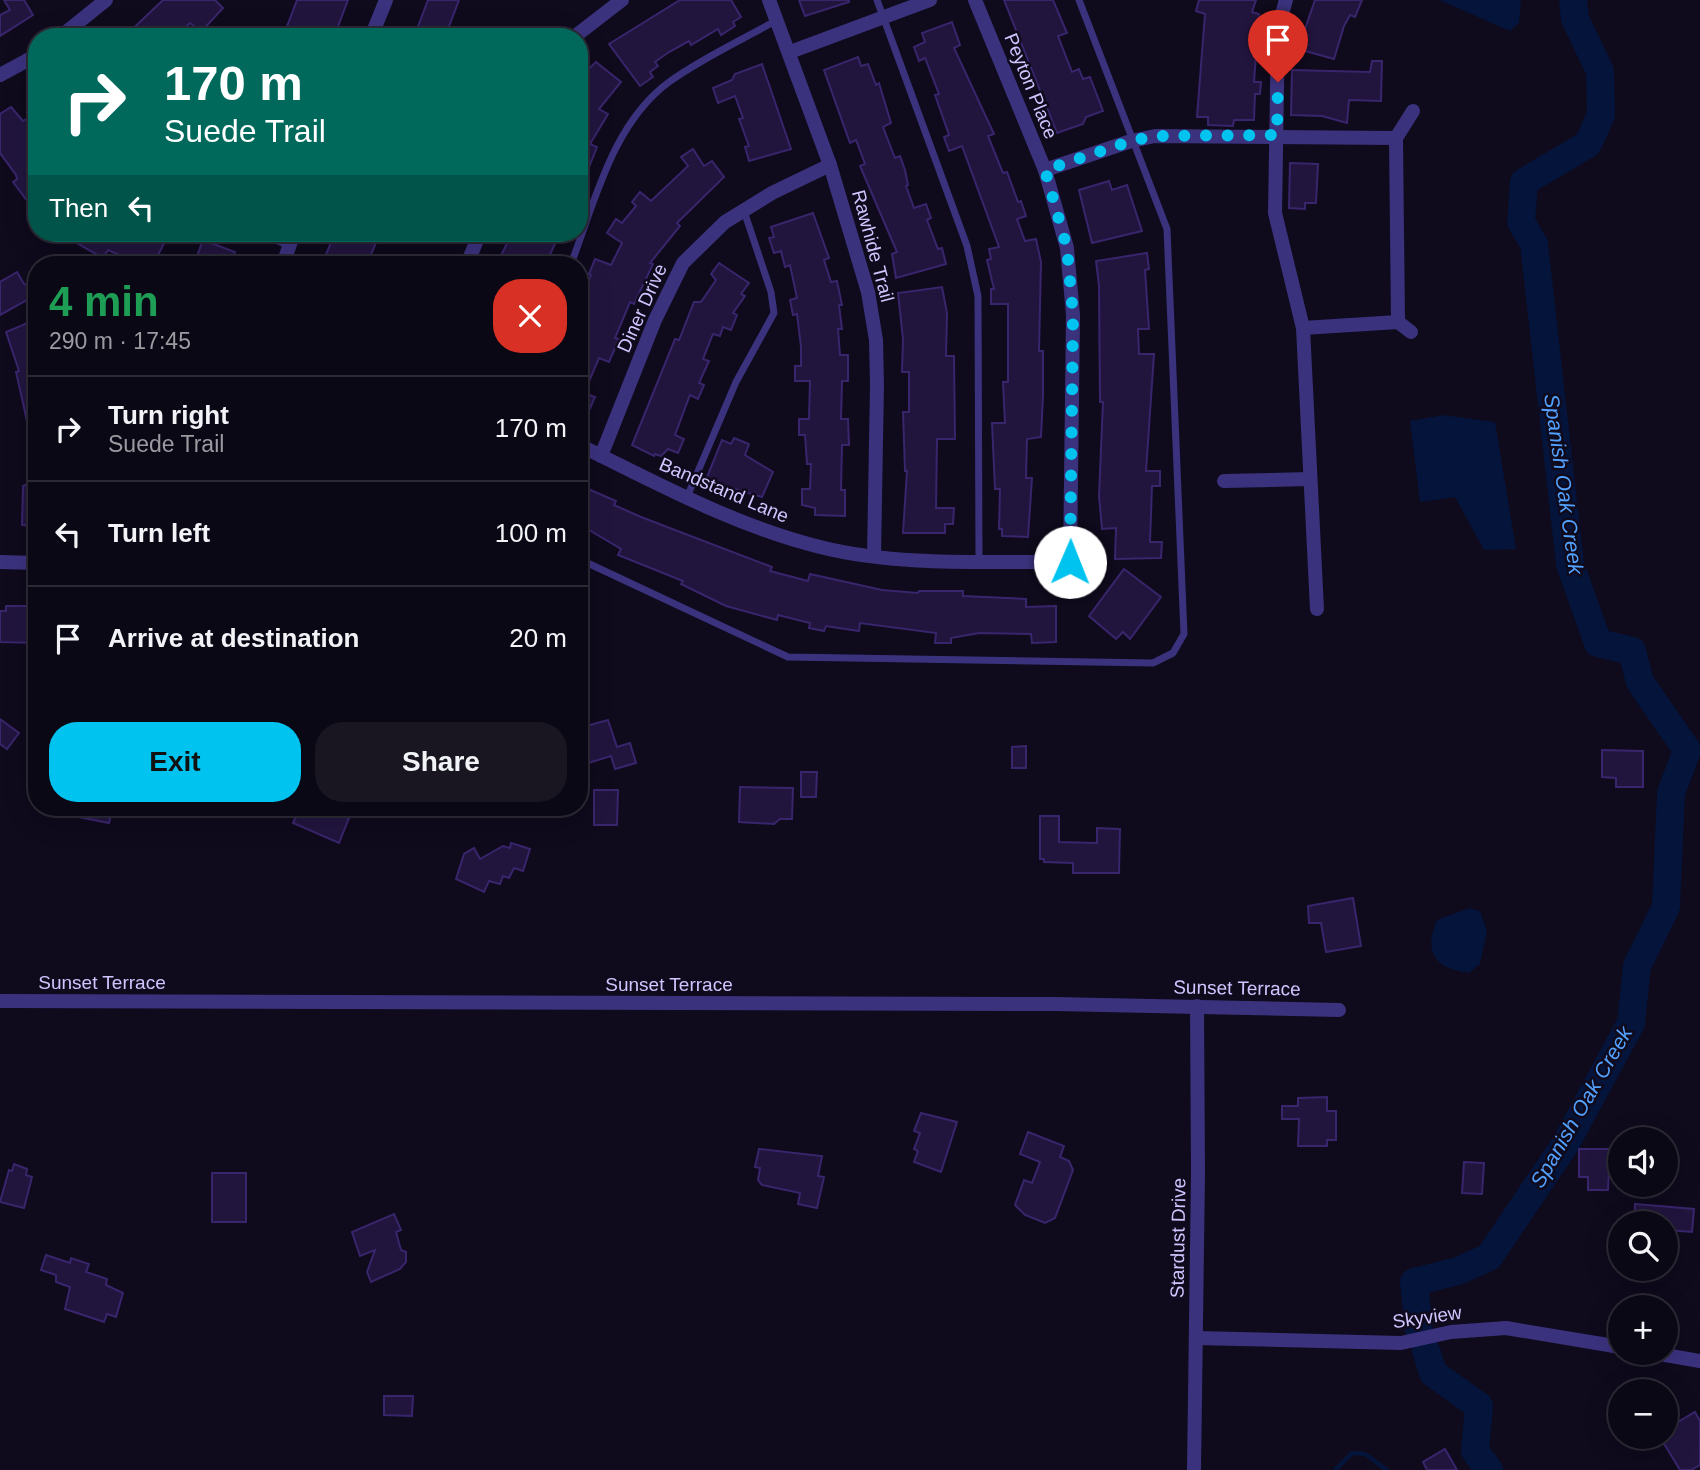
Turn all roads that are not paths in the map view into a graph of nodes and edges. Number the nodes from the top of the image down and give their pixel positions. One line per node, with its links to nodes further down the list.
1 (106, 0): 12 (street)
2 (386, 0): 13 (street)
3 (622, 0): 14 (street)
4 (769, 0): 11 (street, Rawhide Trail)
5 (877, 0): 10 (lane)
6 (930, 0): 10 (street)
7 (975, 0): 23 (street, Peyton Place)
8 (1079, 0): 21 (lane)
9 (1286, 0): 19 (street)
10 (883, 18): 15 (street); 35 (lane)
11 (777, 20): 15 (street, Rawhide Trail); 25 (lane)
12 (71, 28)
13 (375, 28)
14 (586, 28)
15 (790, 52): 22 (street, Rawhide Trail)
16 (28, 62): 17 (street)
17 (0, 75)
18 (1413, 111): 20 (street)
19 (1277, 135): 20 (street); 21 (street); 27 (street)
20 (1396, 138): 26 (street)
21 (1131, 141): 23 (street); 39 (lane)
22 (830, 165): 24 (street, Diner Drive); 34 (street, Rawhide Trail)
23 (1045, 170): 37 (street, Peyton Place)
24 (744, 210): 30 (street, Diner Drive); 33 (lane)
25 (588, 218)
26 (1398, 322): 27 (street); 28 (street)
27 (1303, 328): 31 (street)
28 (1411, 331)
29 (588, 450): 30 (street, Bandstand Lane)
30 (601, 456): 33 (street, Bandstand Lane)
31 (1310, 480): 32 (street); 40 (street)
32 (1224, 481)
33 (687, 497): 34 (street, Bandstand Lane)
34 (874, 556): 35 (street, Bandstand Lane)
35 (979, 561): 37 (street, Bandstand Lane)
36 (0, 562): 38 (street)
37 (1070, 562)
38 (28, 563)
39 (588, 563)
40 (1317, 608)
41 (0, 1001): 42 (street, Sunset Terrace)
42 (1197, 1006): 43 (street, Sunset Terrace); 44 (street, Stardust Drive)
43 (1339, 1010)
44 (1196, 1338): 45 (street, Skyview); 48 (street, Stardust Drive)
45 (1608, 1345)
46 (1678, 1357): 47 (street)
47 (1700, 1361)
48 (1194, 1470)

